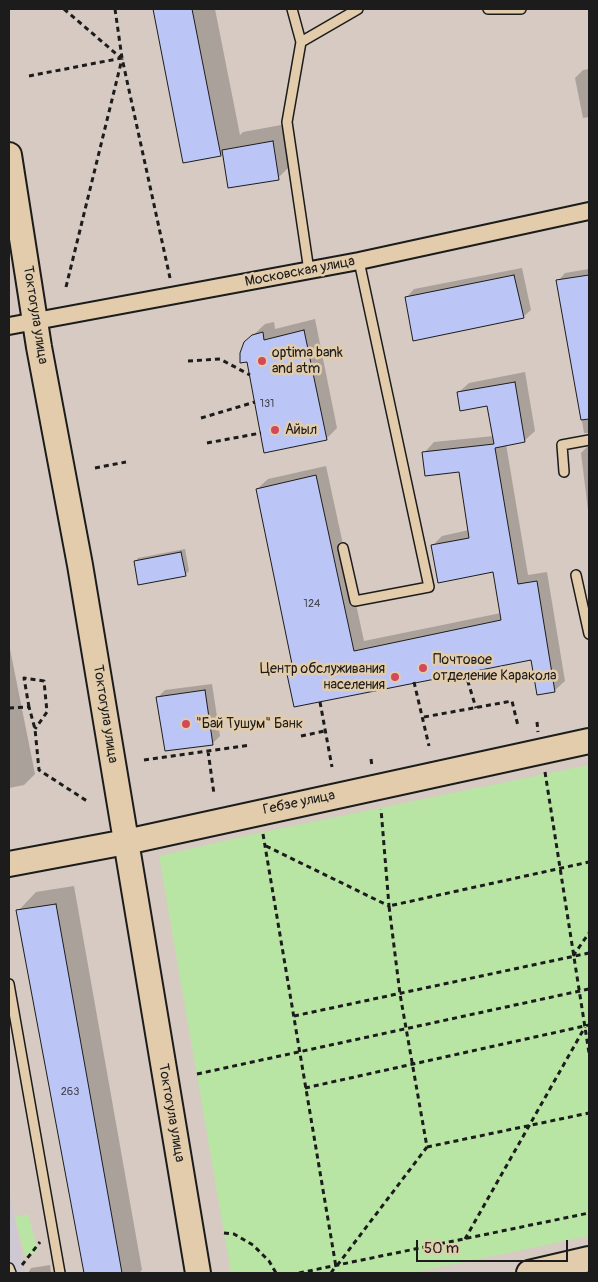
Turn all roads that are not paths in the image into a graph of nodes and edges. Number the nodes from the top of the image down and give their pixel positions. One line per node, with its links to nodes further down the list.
1 (292, 9): 5 (lane)
2 (358, 9): 5 (lane)
3 (488, 9): 4 (lane)
4 (516, 9)
5 (301, 42): 9 (lane)
6 (9, 155): 10 (main road, Токтогула улица)
7 (589, 211): 8 (street, Московская улица)
8 (360, 261): 9 (street, Московская улица); 14 (lane)
9 (309, 271): 10 (street, Московская улица)
10 (35, 320): 11 (street, Московская улица); 18 (main road, Токтогула улица)
11 (9, 326)
12 (589, 440): 13 (lane)
13 (564, 472)
14 (343, 548)
15 (576, 575): 16 (lane)
16 (589, 634)
17 (589, 742): 18 (main road, Гебзе улица)
18 (126, 842): 19 (main road, Гебзе улица); 25 (main road, Токтогула улица)
19 (9, 864)
20 (9, 984): 24 (lane)
21 (589, 1259): 26 (main road)
22 (9, 1268): 23 (lane)
23 (11, 1273)
24 (60, 1273)
25 (198, 1273)
26 (529, 1273)

